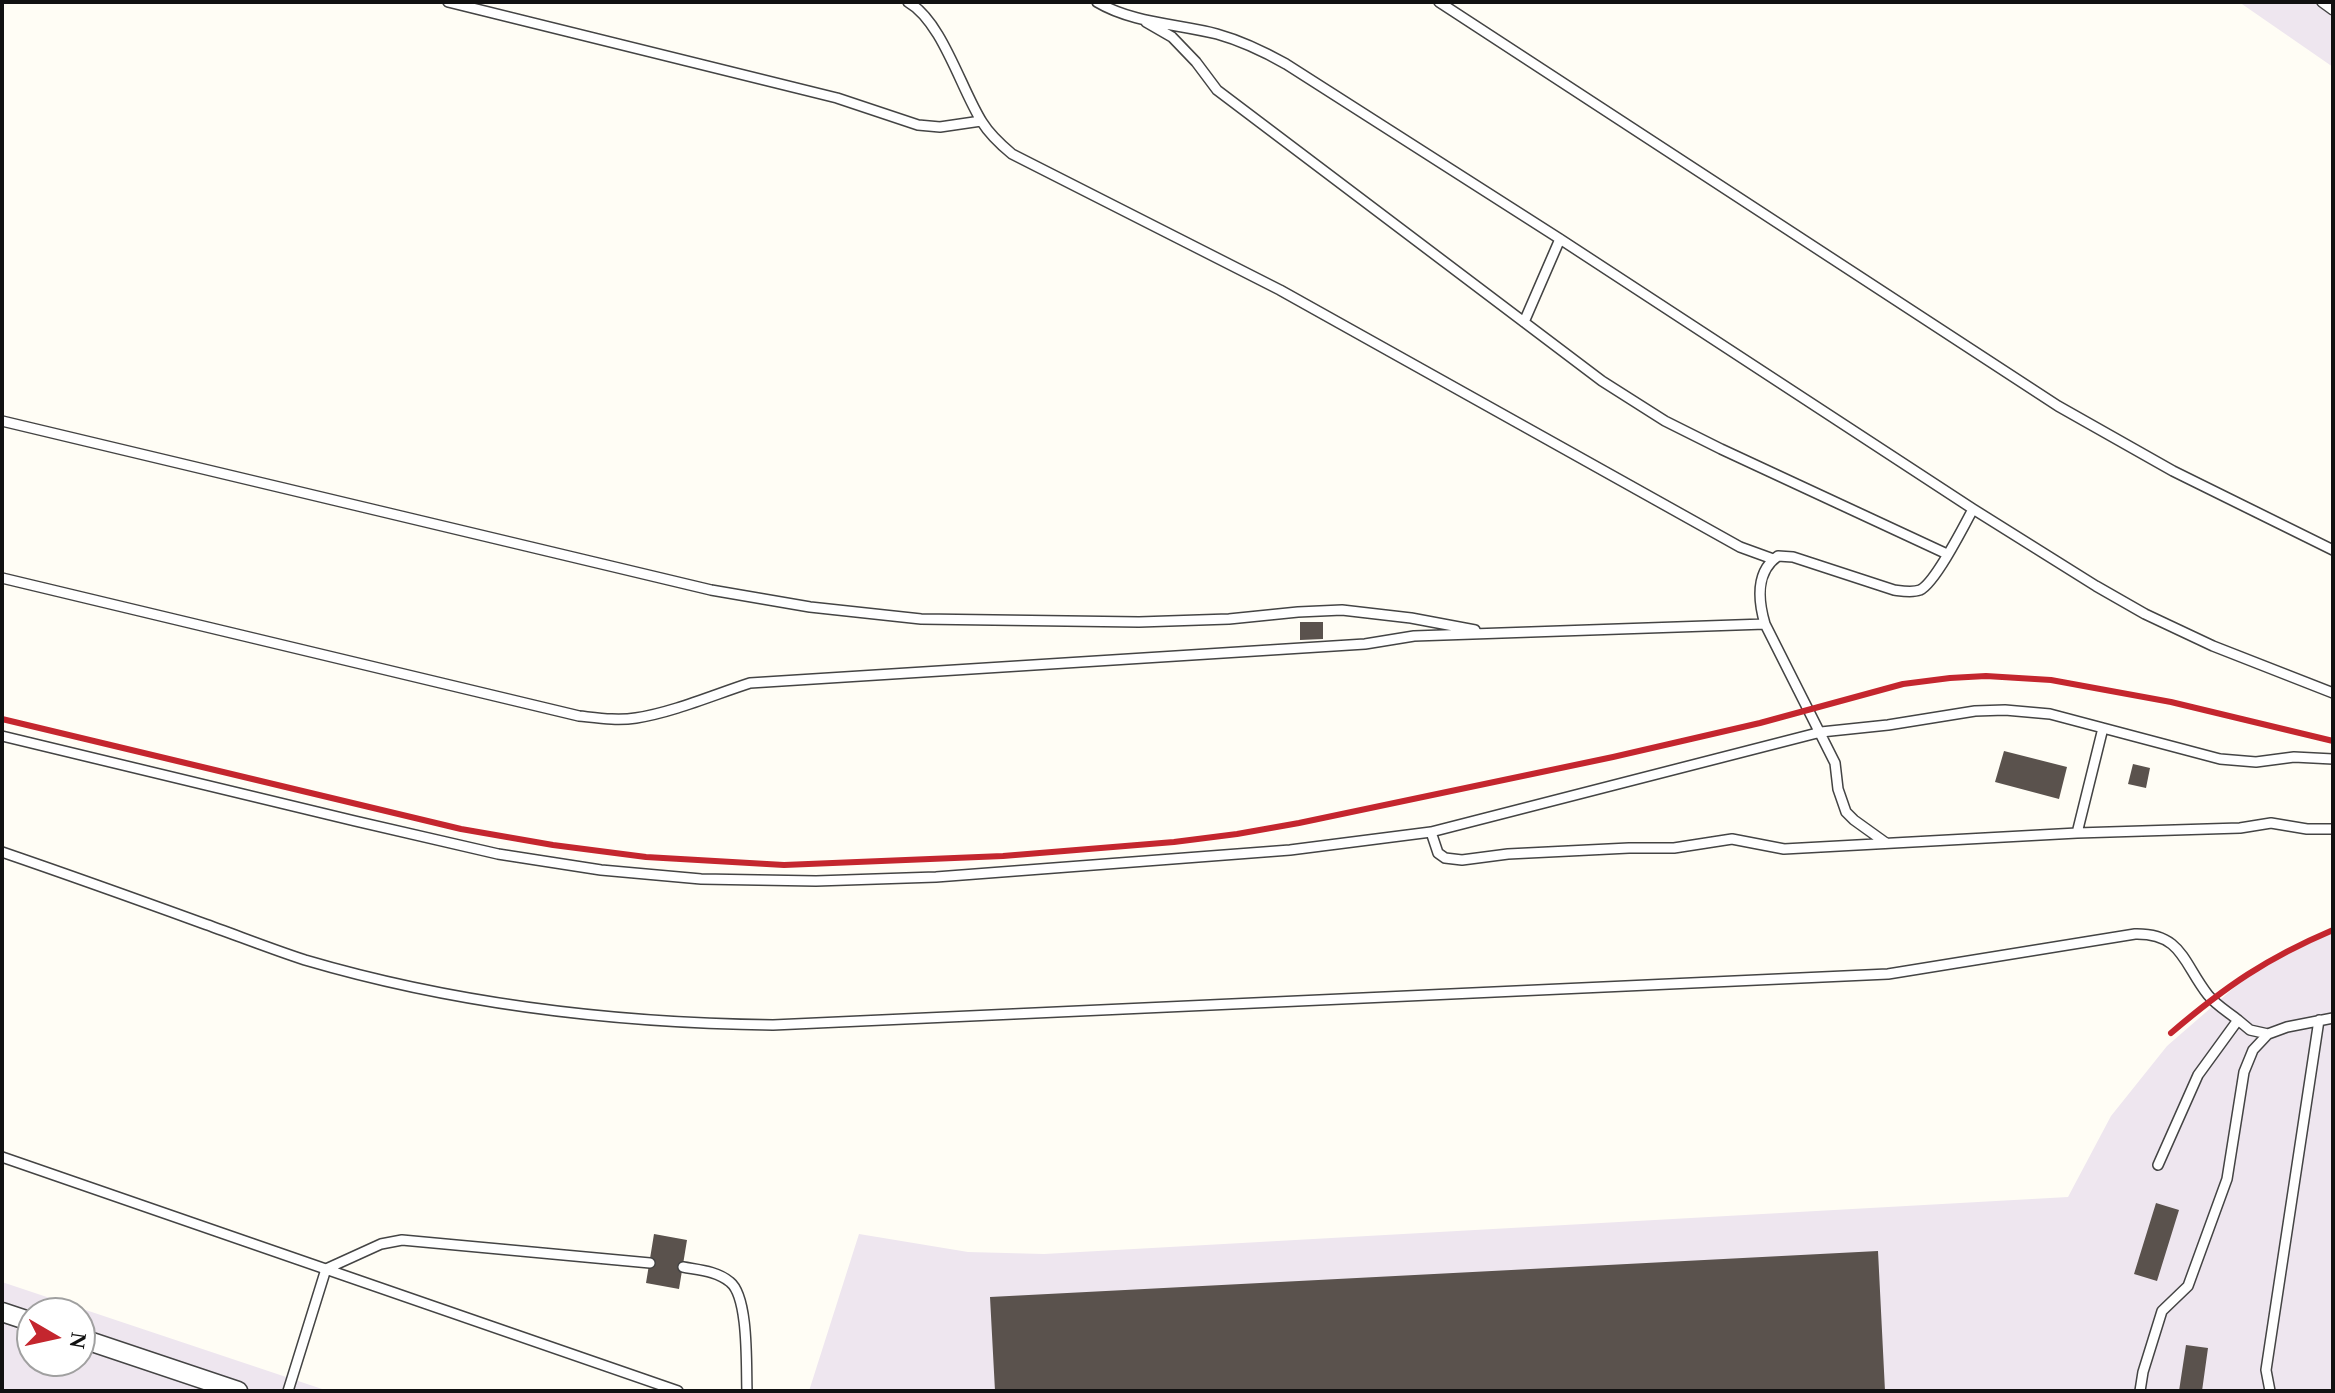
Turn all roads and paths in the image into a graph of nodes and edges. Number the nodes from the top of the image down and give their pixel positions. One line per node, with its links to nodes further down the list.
1 (448, 2): 8 (lane)
2 (908, 2): 8 (lane)
3 (1097, 2): 7 (lane)
4 (1439, 2): 13 (lane)
5 (2322, 2): 6 (lane)
6 (2333, 10)
7 (1140, 18): 9 (lane); 10 (lane)
8 (981, 121): 15 (lane)
9 (1560, 239): 10 (lane); 12 (lane)
10 (1524, 322): 14 (lane)
11 (2, 421): 18 (lane)
12 (1973, 509): 14 (lane); 19 (lane)
13 (2333, 550)
14 (1947, 554): 15 (lane)
15 (1773, 559): 17 (lane)
16 (2, 578): 18 (lane)
17 (1765, 624): 18 (lane); 21 (lane)
18 (1494, 633)
19 (2333, 693)
20 (2103, 728): 21 (lane); 23 (lane); 26 (lane)
21 (1821, 732): 25 (lane); 27 (lane)
22 (2, 736): 25 (lane)
23 (2333, 759)
24 (2333, 829): 26 (lane)
25 (1431, 832): 27 (lane)
26 (2077, 833): 27 (lane)
27 (1887, 843)
28 (2, 852): 30 (lane)
29 (2333, 1018): 31 (lane)
30 (2238, 1020): 32 (lane); 34 (lane)
31 (2319, 1020): 32 (lane); 44 (lane)
32 (2268, 1034): 43 (lane)
33 (2, 1157): 37 (lane)
34 (2158, 1165)
35 (650, 1263): 37 (lane)
36 (683, 1267): 42 (lane)
37 (326, 1269): 40 (lane); 41 (lane)
38 (96, 1343): 39 (street)
39 (238, 1391)
40 (288, 1391)
41 (678, 1391)
42 (747, 1391)
43 (2140, 1391)
44 (2270, 1391)

